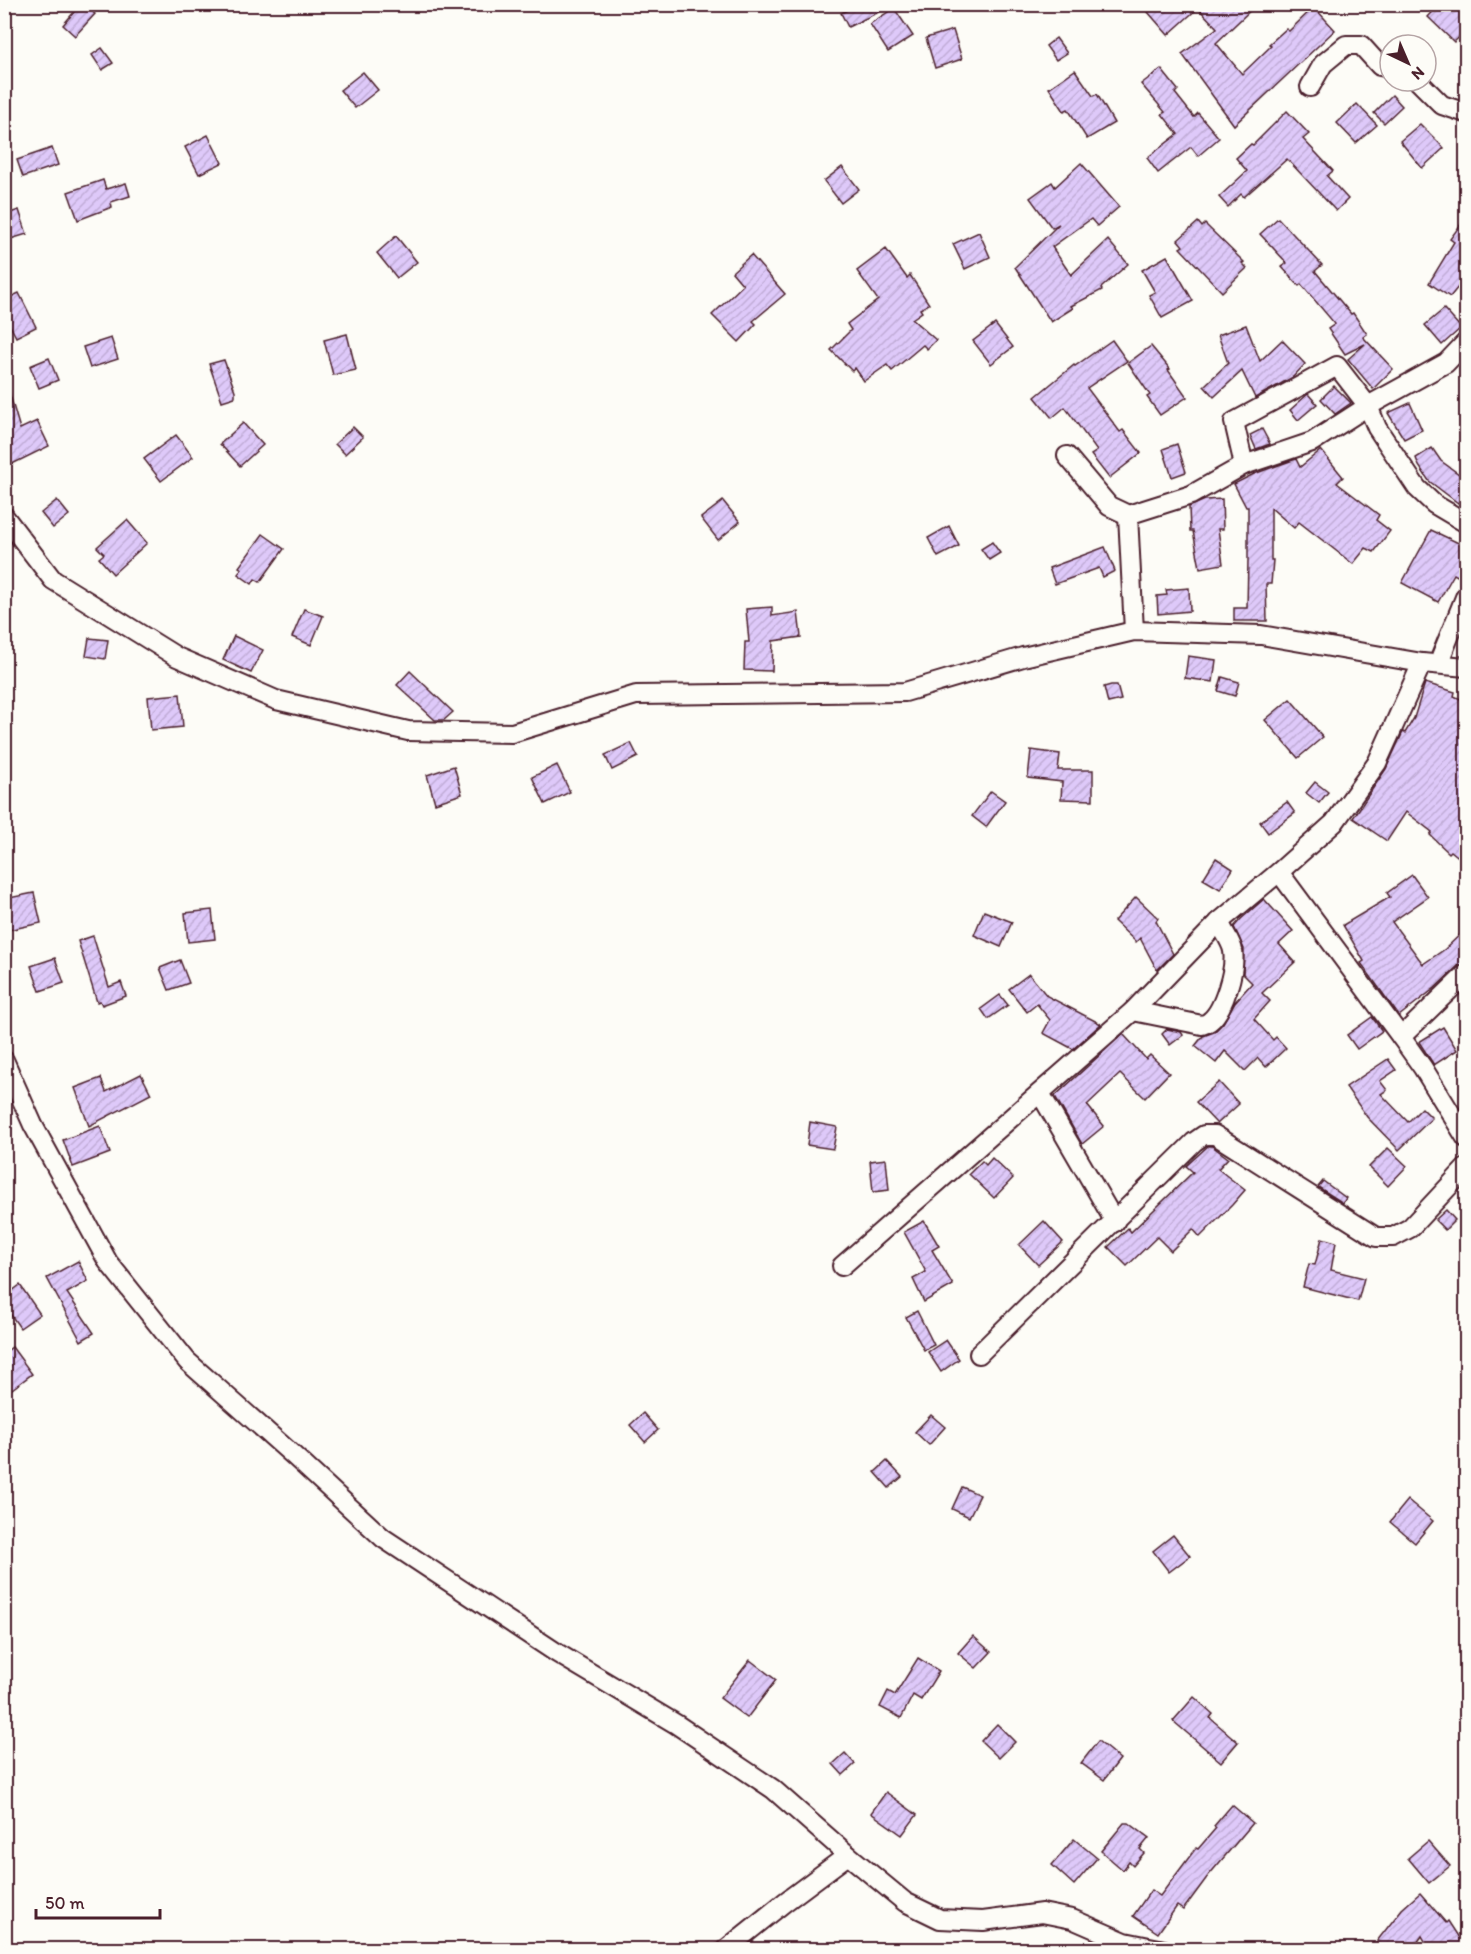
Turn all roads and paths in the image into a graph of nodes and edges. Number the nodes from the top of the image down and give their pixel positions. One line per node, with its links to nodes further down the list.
1 (1378, 64): 2 (street)
2 (1310, 87)
3 (1430, 93): 4 (street)
4 (1467, 113)
5 (1467, 342): 6 (street)
6 (1368, 406): 8 (street); 8 (street); 11 (street)
7 (1067, 456): 9 (street)
8 (1244, 465): 9 (street)
9 (1128, 515): 13 (street)
10 (4, 516): 13 (street)
11 (1467, 523)
12 (1467, 595): 14 (street)
13 (1134, 631): 14 (street)
14 (1430, 664): 15 (street); 16 (street)
15 (1467, 667)
16 (1279, 873): 17 (street); 20 (street)
17 (1219, 922): 19 (street); 19 (street)
18 (1467, 974): 20 (street)
19 (1133, 1011): 22 (street)
20 (1401, 1037): 23 (street)
21 (4, 1060): 28 (street)
22 (1040, 1093): 25 (street); 26 (street)
23 (1467, 1138)
24 (1467, 1168): 25 (street)
25 (1115, 1222): 27 (street)
26 (842, 1266)
27 (979, 1354)
28 (848, 1855): 29 (street); 30 (street)
29 (725, 1950)
30 (1164, 1950)

